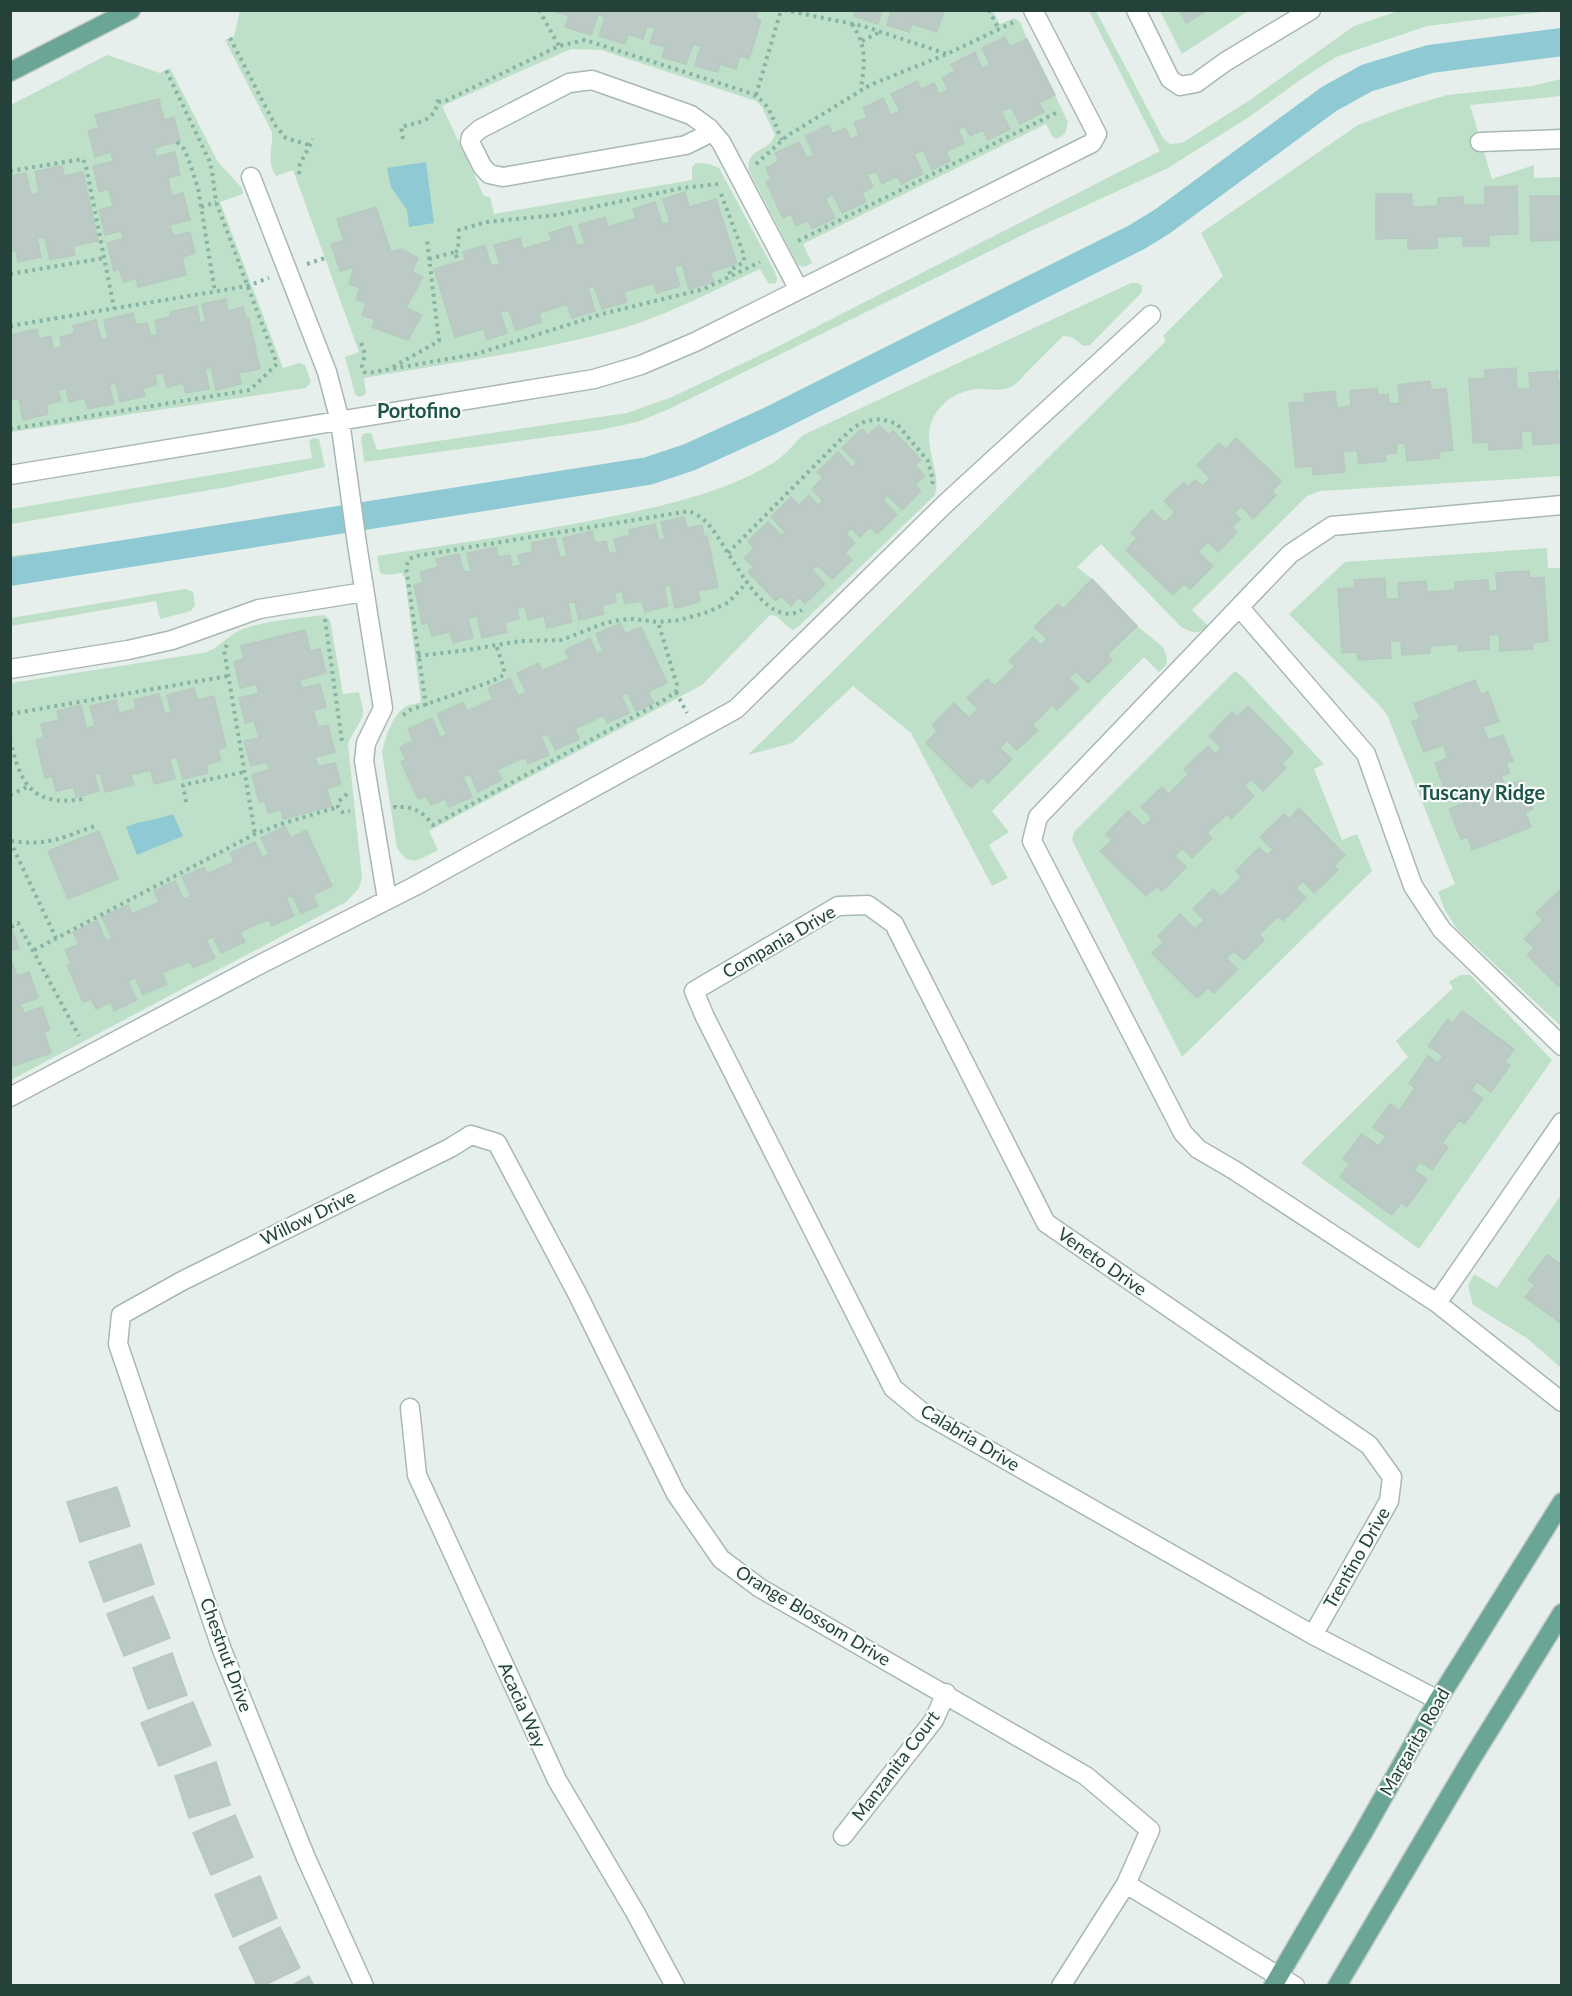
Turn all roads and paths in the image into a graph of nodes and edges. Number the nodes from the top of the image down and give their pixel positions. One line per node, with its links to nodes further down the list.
1 (131, 10): 16 (main road)
2 (539, 10): 13 (path)
3 (782, 10): 8 (path); 18 (path)
4 (989, 10): 9 (path)
5 (1033, 10): 20 (street)
6 (1136, 10): 7 (street)
7 (1311, 10)
8 (852, 24): 10 (path); 12 (path)
9 (999, 30)
10 (881, 32): 12 (path); 14 (path)
11 (230, 38): 27 (path)
12 (862, 41): 17 (path)
13 (559, 46)
14 (947, 54)
15 (166, 70): 32 (path)
16 (10, 72)
17 (861, 91)
18 (756, 95)
19 (438, 96): 23 (path)
20 (1082, 104): 35 (path); 44 (street)
21 (709, 128): 21 (street); 35 (street)
22 (313, 139): 27 (path)
23 (403, 139)
24 (1562, 139): 26 (street)
25 (177, 142): 33 (path)
26 (1480, 142)
27 (309, 145): 29 (path)
28 (10, 171): 36 (path)
29 (299, 174)
30 (251, 177): 40 (street)
31 (717, 184): 42 (path)
32 (216, 202): 33 (path); 43 (path)
33 (201, 207): 45 (path)
34 (427, 240): 38 (path)
35 (778, 252): 42 (path); 44 (street)
36 (104, 258): 41 (path); 46 (path)
37 (325, 258): 40 (path)
38 (429, 260): 39 (path); 50 (path)
39 (458, 262)
40 (288, 272): 43 (path); 51 (street)
41 (10, 274)
42 (731, 276): 50 (path)
43 (247, 286): 45 (path); 52 (path)
44 (799, 290): 51 (street)
45 (215, 292): 46 (path)
46 (114, 308): 48 (path)
47 (1150, 315): 89 (street)
48 (10, 326)
49 (361, 343): 50 (path)
50 (390, 368)
51 (340, 421): 53 (street); 58 (street)
52 (10, 429)
53 (10, 475)
54 (930, 492): 56 (path)
55 (1562, 505): 61 (street)
56 (728, 553): 57 (path); 67 (path)
57 (747, 582): 60 (path); 64 (path)
58 (364, 592): 59 (street); 86 (street)
59 (322, 599): 62 (path); 68 (street)
60 (808, 606)
61 (1240, 608): 95 (street); 100 (street)
62 (325, 620): 63 (path); 74 (path)
63 (314, 622)
64 (658, 622): 66 (path); 85 (path)
65 (232, 641): 69 (path)
66 (496, 645): 67 (path); 70 (path)
67 (418, 656): 70 (path)
68 (10, 669)
69 (228, 676): 71 (path); 77 (path)
70 (426, 706): 72 (path)
71 (10, 714)
72 (400, 718)
73 (10, 740): 75 (path)
74 (343, 750)
75 (14, 756): 76 (path); 78 (path)
76 (10, 762)
77 (244, 772): 83 (path); 88 (path)
78 (27, 787): 80 (path); 81 (path)
79 (348, 793): 84 (path)
80 (10, 795)
81 (83, 795)
82 (393, 795): 85 (path)
83 (186, 802)
84 (338, 807): 86 (path); 88 (path)
85 (395, 807): 86 (path)
86 (372, 810): 89 (street)
87 (95, 826): 92 (path)
88 (255, 834): 92 (path)
89 (387, 899): 96 (street)
90 (868, 905): 94 (street, Compania Drive); 104 (street, Veneto Drive)
91 (11, 927): 93 (path)
92 (56, 938): 93 (path)
93 (34, 950): 96 (path)
94 (694, 991): 107 (street, Calabria Drive)
95 (1562, 1046)
96 (89, 1056): 97 (street)
97 (10, 1097)
98 (1562, 1122): 100 (street)
99 (497, 1143): 101 (street, Willow Drive); 108 (street, Orange Blossom Drive)
100 (1437, 1303): 102 (street)
101 (121, 1316): 113 (street, Chestnut Drive)
102 (1562, 1402)
103 (410, 1408): 114 (street, Acacia Way)
104 (1392, 1477): 107 (street, Trentino Drive)
105 (1562, 1502): 109 (main road, Margarita Road)
106 (1562, 1614): 117 (main road)
107 (1313, 1635): 109 (street, Calabria Drive)
108 (946, 1693): 110 (street, Manzanita Court); 111 (street, Orange Blossom Drive)
109 (1438, 1700): 112 (main road, Margarita Road)
110 (843, 1836)
111 (1126, 1884): 112 (street); 115 (street)
112 (1276, 1981): 116 (street)
113 (364, 1986)
114 (675, 1986)
115 (1061, 1986)
116 (1295, 1986)
117 (1337, 1986)

